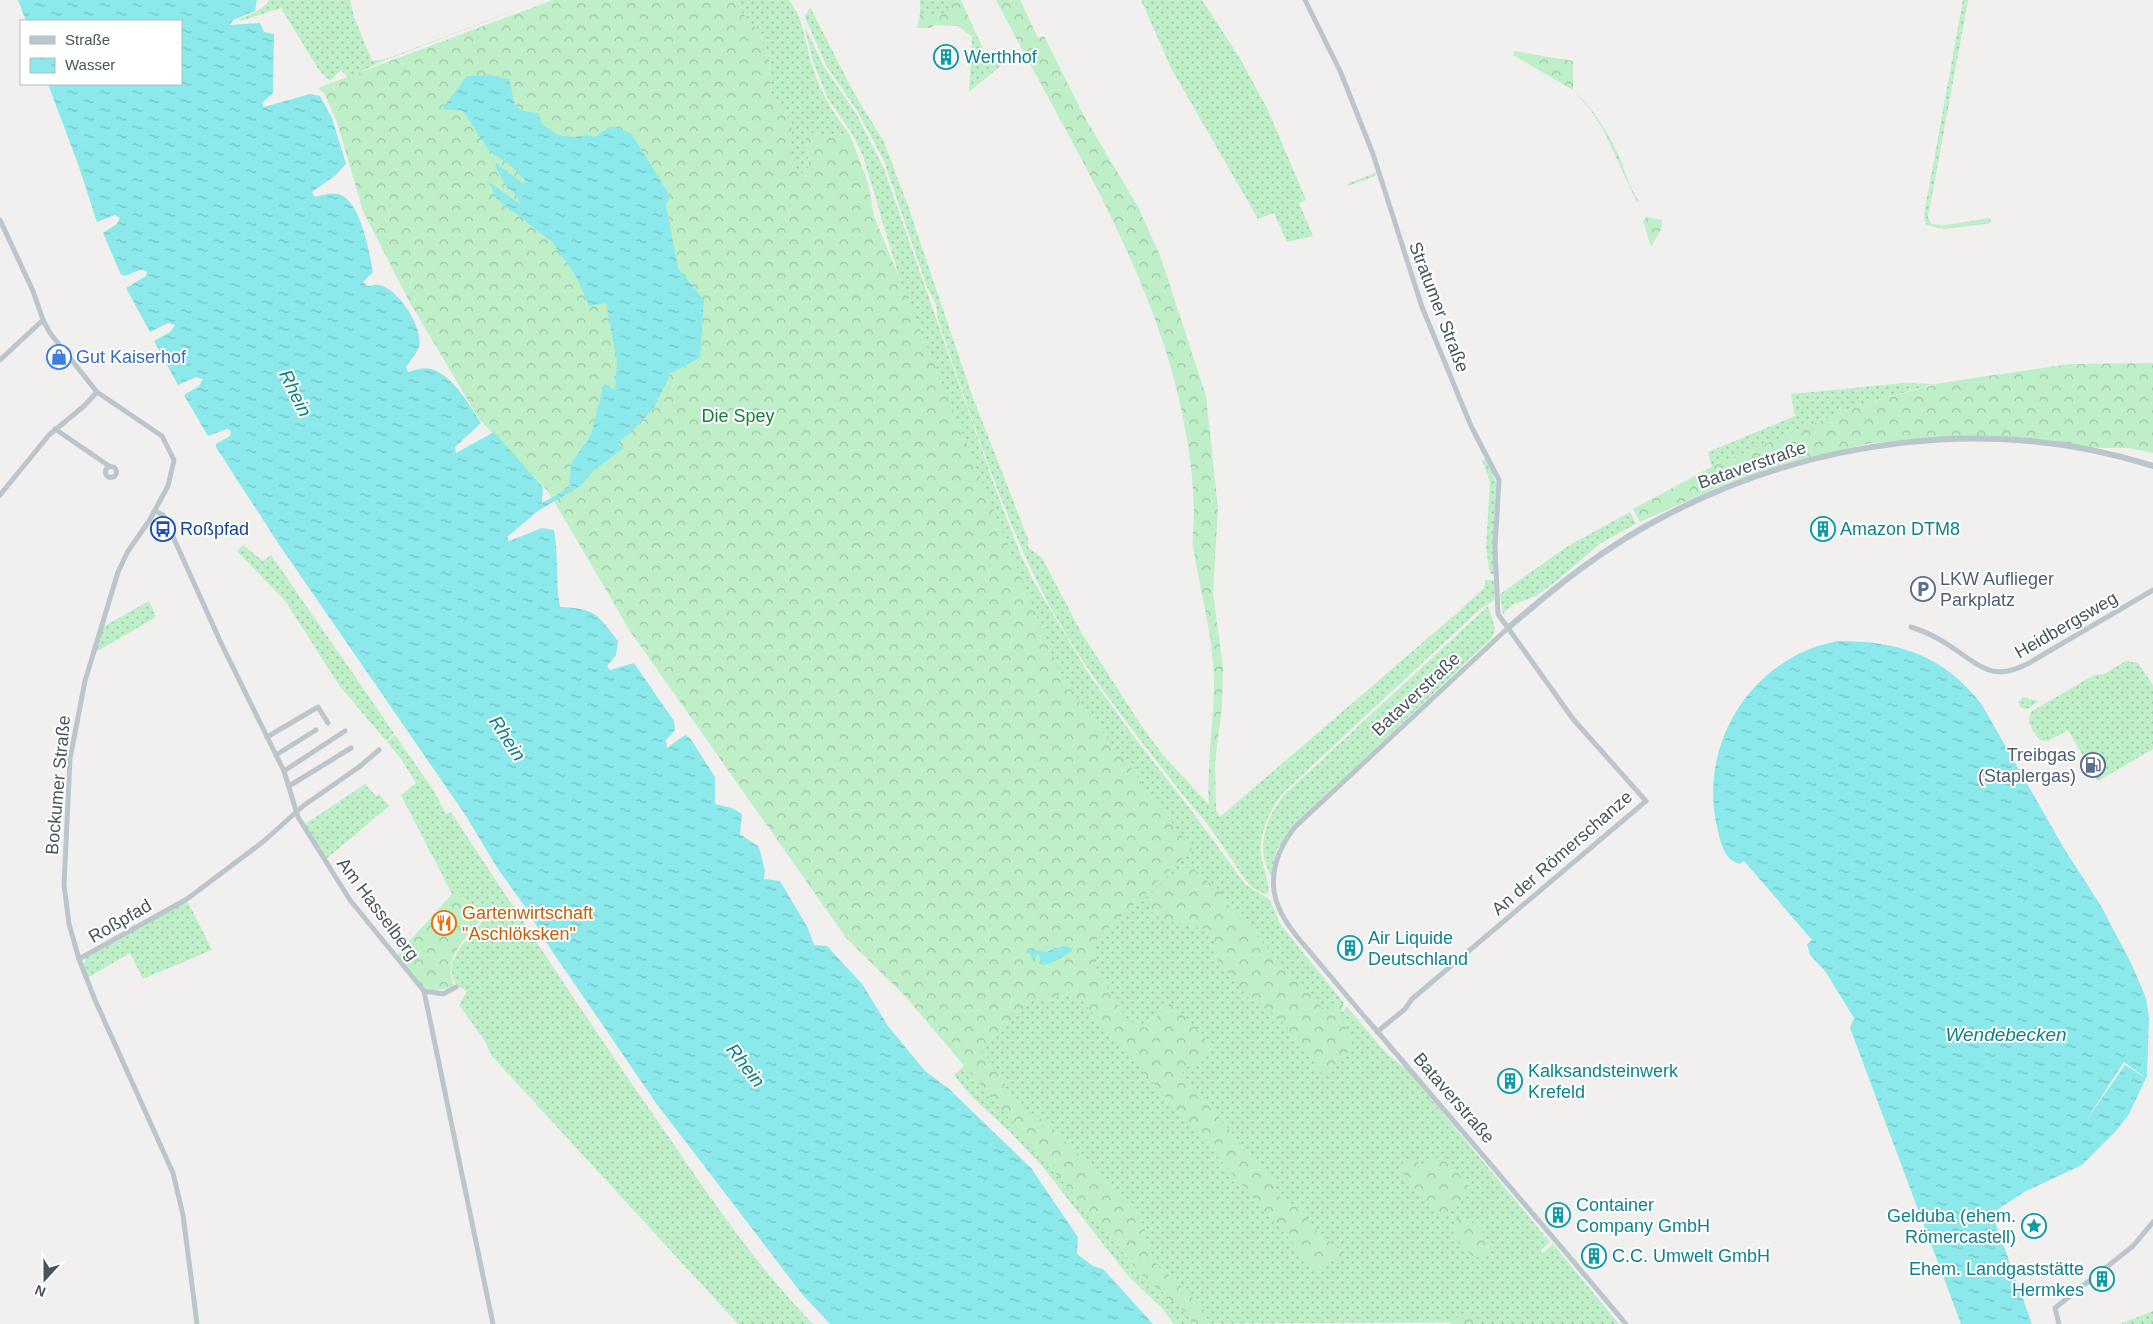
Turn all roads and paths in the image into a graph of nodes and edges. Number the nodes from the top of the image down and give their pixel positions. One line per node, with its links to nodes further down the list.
1 (1305, 0): 13 (street, Stratumer Straße)
2 (0, 220): 3 (street, Bockumer Straße)
3 (43, 320): 4 (street); 5 (street, Bockumer Straße)
4 (0, 360)
5 (97, 392): 6 (street); 10 (street, Bockumer Straße)
6 (55, 429): 7 (street); 9 (street)
7 (109, 466)
8 (2153, 466): 13 (street, Bataverstraße)
9 (0, 495)
10 (155, 511): 17 (street); 24 (street, Bockumer Straße)
11 (2153, 590): 12 (street, Heidbergsweg)
12 (1911, 627)
13 (1508, 628): 27 (street, Bataverstraße); 27 (street, An der Römerschanze)
14 (328, 723): 17 (street)
15 (316, 730): 20 (street)
16 (345, 731): 21 (street)
17 (267, 736): 20 (street)
18 (351, 748): 22 (street)
19 (379, 750): 23 (street, Roßpfad)
20 (276, 755): 21 (street)
21 (284, 771): 22 (street)
22 (289, 786): 23 (street)
23 (296, 812): 24 (street, Roßpfad); 26 (street, Am Hasselberg)
24 (79, 959): 29 (street, Bockumer Straße)
25 (456, 987): 26 (street)
26 (424, 991): 30 (street)
27 (1377, 1032): 31 (street, Bataverstraße)
28 (2153, 1222): 32 (street)
29 (197, 1324)
30 (492, 1324)
31 (1626, 1324)
32 (2059, 1324)

